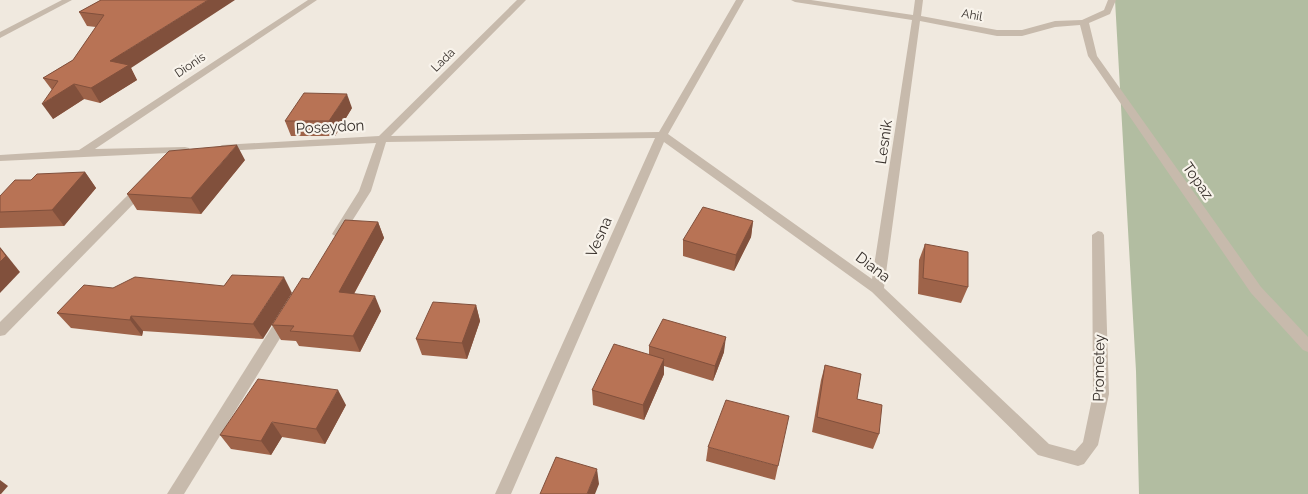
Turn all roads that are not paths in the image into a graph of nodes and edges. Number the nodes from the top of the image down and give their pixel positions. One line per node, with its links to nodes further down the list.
1 (68, 0): 10 (street)
2 (313, 0): 14 (street, Dionis)
3 (522, 0): 12 (street, Lada)
4 (740, 0): 11 (street, Vesna)
5 (795, 0): 8 (street, Ahil)
6 (919, 0): 8 (street, Lesnik)
7 (1112, 0): 9 (street)
8 (917, 18): 9 (street, Ahil); 22 (street, Lesnik)
9 (1084, 22): 25 (street, Topaz)
10 (0, 35)
11 (662, 134): 12 (street, Poseydon); 22 (street, Diana); 28 (street, Vesna)
12 (382, 139): 13 (street, Poseydon); 21 (street)
13 (179, 150): 14 (street, Poseydon); 17 (street)
14 (82, 153): 16 (street, Poseydon)
15 (0, 158): 16 (street, Poseydon)
16 (12, 158): 18 (street)
17 (165, 164)
18 (0, 169)
19 (151, 178): 24 (street)
20 (1098, 235): 26 (street, Prometey)
21 (328, 250)
22 (877, 289): 26 (street, Diana)
23 (291, 309): 27 (street)
24 (0, 331)
25 (1308, 346)
26 (1044, 450)
27 (176, 494)
28 (503, 494)

